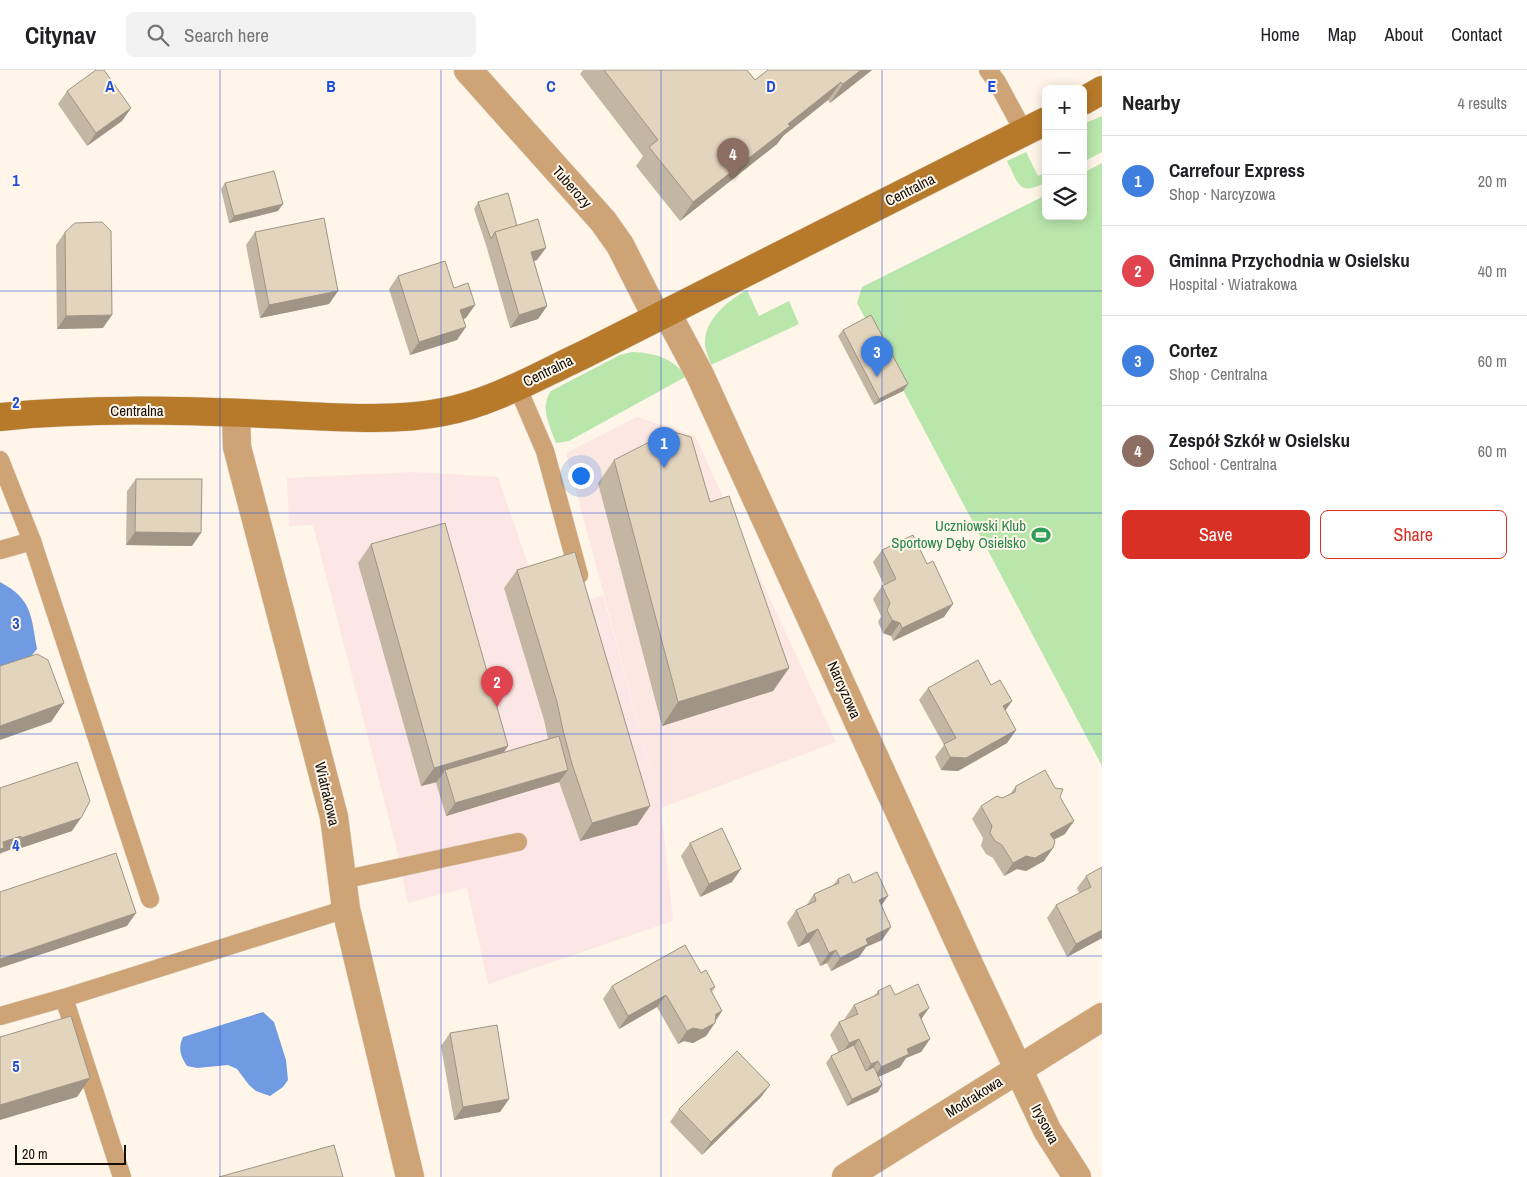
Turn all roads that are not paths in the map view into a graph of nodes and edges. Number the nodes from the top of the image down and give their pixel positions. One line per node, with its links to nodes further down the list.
1 (468, 70): 6 (street, Tuberozy)
2 (988, 70): 5 (lane)
3 (1102, 90): 4 (street)
4 (1087, 99)
5 (1035, 126): 6 (street, Centralna)
6 (662, 315): 7 (street, Centralna); 21 (street, Narcyzowa)
7 (517, 386): 8 (street, Centralna); 13 (lane)
8 (236, 413): 9 (street, Centralna); 15 (street, Wiatrakowa)
9 (0, 417)
10 (0, 460): 11 (lane)
11 (32, 541): 12 (lane); 16 (lane)
12 (0, 550)
13 (581, 583)
14 (518, 842): 15 (lane)
15 (342, 880): 17 (street, Wiatrakowa)
16 (150, 899)
17 (346, 909): 18 (lane); 23 (street, Wiatrakowa)
18 (64, 998): 19 (lane); 22 (lane)
19 (0, 1016)
20 (1102, 1017): 21 (street, Modrakowa)
21 (1018, 1069): 24 (street, Modrakowa); 25 (street, Irysowa)
22 (122, 1177)
23 (410, 1177)
24 (846, 1177)
25 (1077, 1177)

